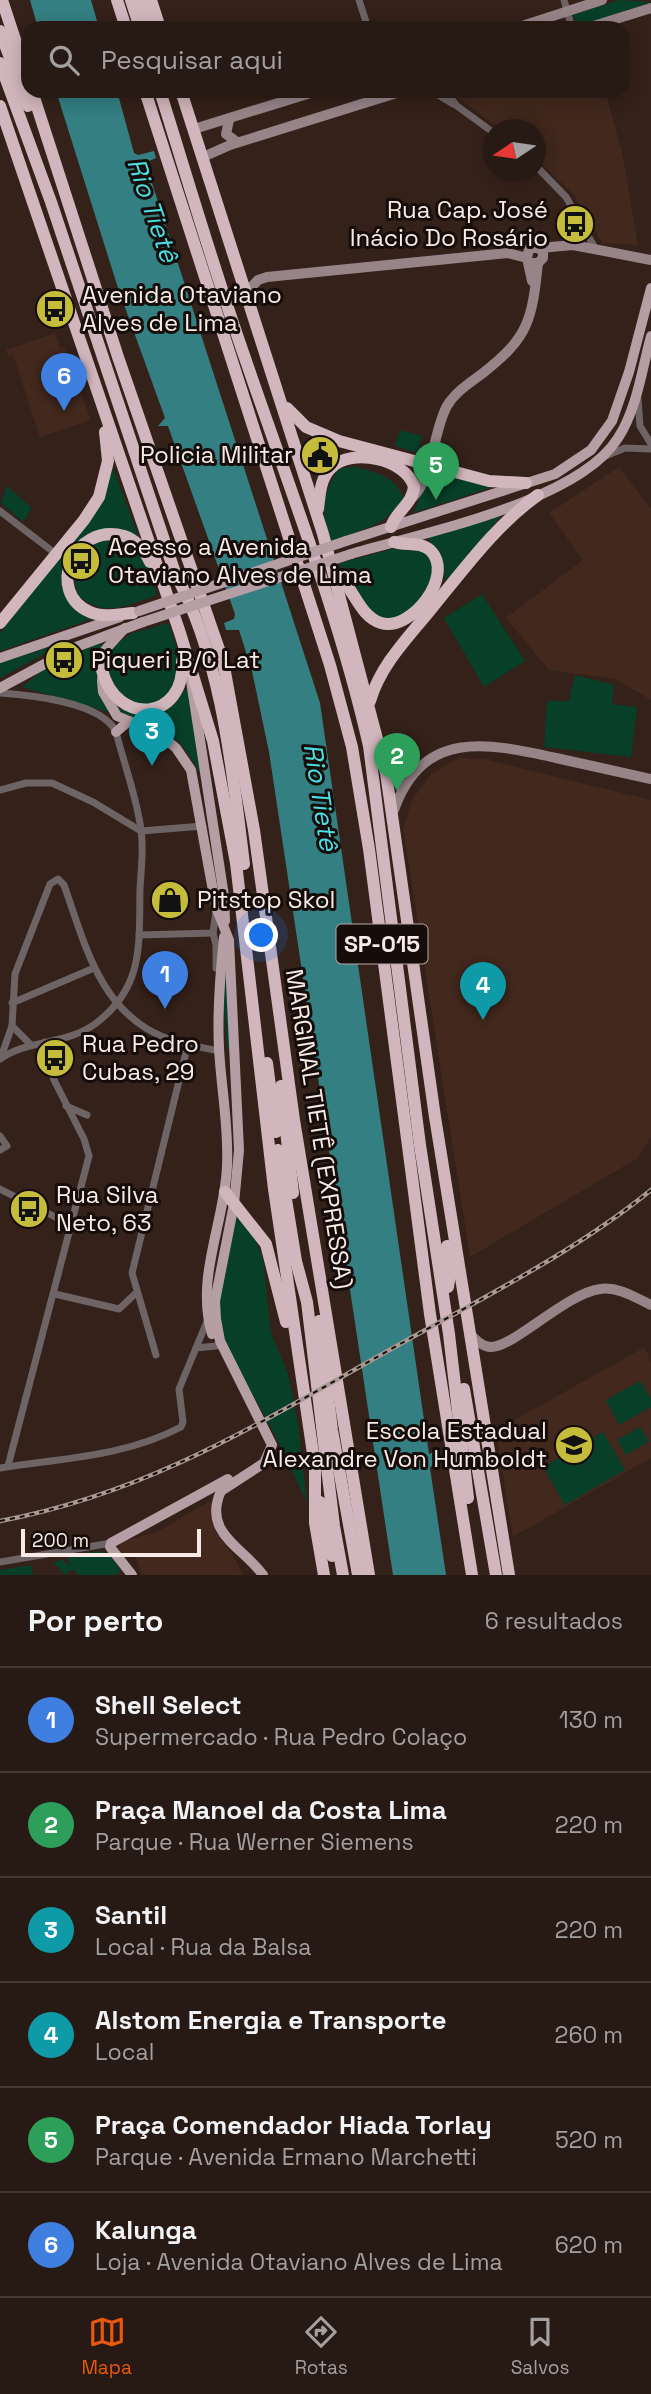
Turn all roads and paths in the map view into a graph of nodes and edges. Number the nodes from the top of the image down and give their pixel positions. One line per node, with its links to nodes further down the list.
1 (2, 0): 20 (highway)
2 (117, 0): 11 (highway)
3 (131, 0): 12 (highway)
4 (142, 0): 13 (highway)
5 (151, 0): 14 (highway)
6 (359, 0): 15 (street)
7 (564, 0): 10 (street)
8 (602, 0): 10 (street)
9 (651, 8): 18 (street)
10 (563, 13): 16 (street); 17 (street)
11 (124, 21)
12 (138, 21)
13 (147, 21)
14 (158, 21)
15 (366, 21)
16 (538, 21)
17 (568, 21)
18 (609, 21)
19 (0, 31): 22 (highway)
20 (21, 58)
21 (0, 63): 49 (highway)
22 (21, 90)
23 (0, 94): 49 (highway)
24 (24, 98): 41 (highway)
25 (34, 98): 41 (highway, MARGINAL TIETÊ (EXPRESSA))
26 (147, 98): 77 (highway, SP-015)
27 (162, 98): 80 (highway)
28 (183, 98): 37 (highway)
29 (296, 98): 35 (street)
30 (373, 98): 38 (street)
31 (444, 98): 34 (street)
32 (451, 98): 34 (street)
33 (0, 106): 53 (highway)
34 (457, 106): 36 (street)
35 (229, 120): 37 (street); 38 (street)
36 (483, 126)
37 (194, 129): 39 (highway)
38 (237, 142): 39 (street)
39 (203, 157): 48 (highway)
40 (546, 176): 44 (street)
41 (61, 183): 99 (highway, MARGINAL TIETÊ (EXPRESSA))
42 (573, 245): 43 (street); 44 (street); 46 (street)
43 (540, 248): 46 (street); 46 (street)
44 (595, 248): 45 (street)
45 (651, 260)
46 (534, 261): 48 (street); 56 (street)
47 (651, 288): 57 (main road)
48 (245, 294): 52 (highway)
49 (82, 298): 66 (highway)
50 (651, 336): 51 (main road)
51 (637, 386): 54 (street); 55 (main road)
52 (283, 404): 56 (highway); 61 (highway)
53 (103, 407): 64 (highway); 67 (highway)
54 (651, 446): 55 (street)
55 (602, 457): 58 (main road)
56 (428, 464): 57 (highway); 59 (street)
57 (526, 483): 62 (main road)
58 (538, 495): 63 (main road); 76 (highway)
59 (412, 498): 61 (highway); 62 (highway)
60 (0, 511): 64 (street)
61 (318, 516): 65 (highway)
62 (391, 527): 68 (main road, bridge)
63 (394, 542): 65 (highway); 68 (main road, bridge)
64 (56, 554): 69 (highway)
65 (334, 572): 76 (highway)
66 (176, 573): 84 (highway); 121 (highway)
67 (159, 574): 68 (highway); 71 (highway)
68 (138, 615): 70 (main road); 72 (main road)
69 (0, 624)
70 (125, 628): 73 (main road); 75 (main road)
71 (180, 633): 73 (highway); 74 (highway)
72 (0, 658)
73 (102, 670): 78 (main road)
74 (191, 674): 84 (highway); 88 (main road)
75 (0, 690): 79 (street)
76 (370, 701): 81 (highway)
77 (342, 709): 92 (highway); 143 (highway, SP-015)
78 (129, 721): 79 (main road); 88 (main road)
79 (116, 732): 87 (street)
80 (369, 746): 90 (highway); 92 (highway)
81 (386, 774): 83 (street); 86 (highway)
82 (651, 779): 83 (street)
83 (408, 781): 86 (street)
84 (223, 787): 128 (highway)
85 (0, 790): 87 (street)
86 (394, 810): 90 (highway)
87 (141, 831): 88 (street); 94 (street)
88 (208, 832): 89 (main road); 91 (main road)
89 (216, 907): 91 (main road); 93 (street)
90 (408, 918): 110 (highway)
91 (225, 930): 96 (main road); 106 (main road)
92 (393, 930): 107 (highway)
93 (213, 933): 94 (street); 96 (street)
94 (139, 934): 98 (street)
95 (94, 968): 97 (street); 97 (street); 98 (street)
96 (218, 982): 104 (main road)
97 (12, 1003): 100 (street)
98 (118, 1005): 101 (street); 102 (street)
99 (279, 1012): 113 (highway, MARGINAL TIETÊ (EXPRESSA)); 121 (highway)
100 (12, 1026): 103 (street); 105 (street)
101 (45, 1042): 103 (street); 108 (street)
102 (188, 1044): 104 (street); 119 (street)
103 (31, 1045): 105 (street)
104 (219, 1051): 106 (main road); 115 (main road)
105 (1, 1059)
106 (235, 1060): 116 (main road)
107 (413, 1085): 118 (highway); 124 (highway)
108 (66, 1105): 109 (street); 117 (street)
109 (87, 1115)
110 (435, 1117): 118 (highway); 124 (highway)
111 (0, 1136): 112 (street)
112 (4, 1148)
113 (303, 1171): 141 (highway); 142 (highway, MARGINAL TIETÊ (EXPRESSA))
114 (0, 1189): 117 (street)
115 (225, 1192): 116 (highway); 123 (main road)
116 (234, 1204): 128 (highway); 132 (main road)
117 (73, 1226): 120 (street)
118 (448, 1287): 124 (highway)
119 (136, 1293): 120 (street); 127 (street)
120 (55, 1294): 130 (street)
121 (307, 1302): 129 (highway)
122 (651, 1305): 124 (street)
123 (208, 1319): 125 (main road); 126 (street)
124 (458, 1333): 144 (highway); 145 (highway); 146 (highway)
125 (216, 1346): 126 (street); 132 (main road)
126 (196, 1348): 130 (street)
127 (156, 1355)
128 (300, 1362): 131 (highway)
129 (322, 1436): 139 (highway); 140 (highway)
130 (4, 1467)
131 (315, 1467): 137 (highway); 138 (highway)
132 (218, 1488): 133 (main road); 136 (main road)
133 (107, 1545): 134 (street); 135 (main road)
134 (0, 1562)
135 (132, 1575)
136 (263, 1575)
137 (324, 1575)
138 (337, 1575)
139 (343, 1575)
140 (352, 1575)
141 (358, 1575)
142 (369, 1575)
143 (472, 1575)
144 (477, 1575)
145 (496, 1575)
146 (509, 1575)

